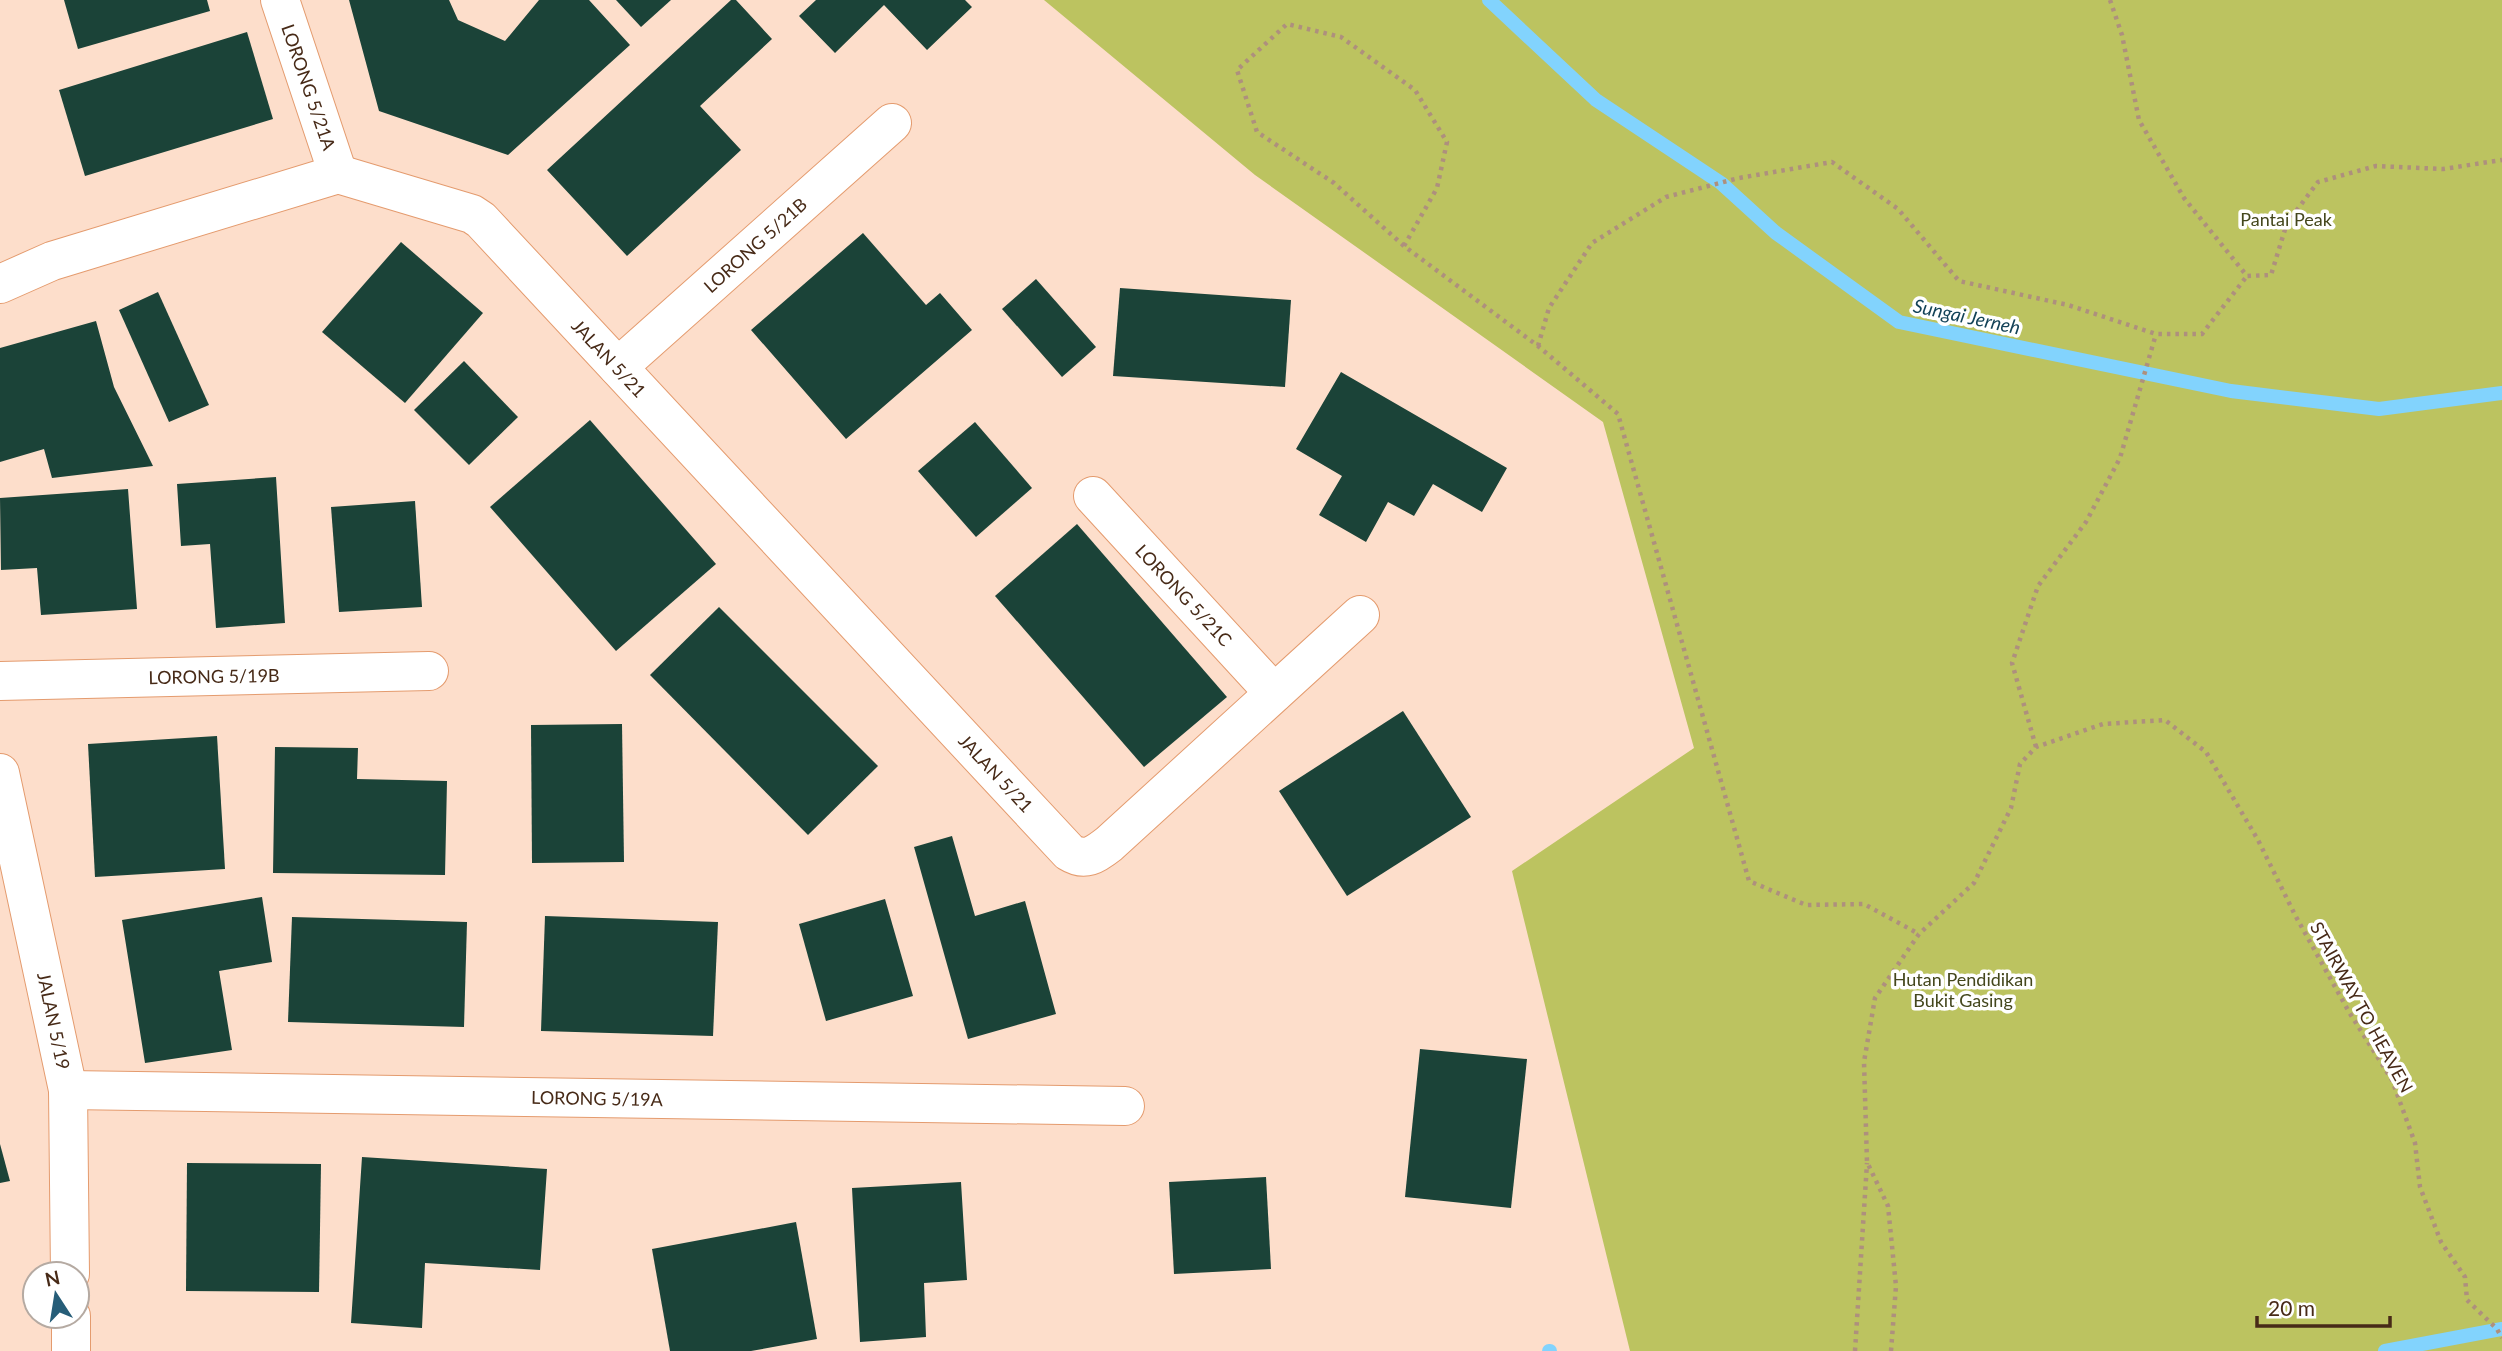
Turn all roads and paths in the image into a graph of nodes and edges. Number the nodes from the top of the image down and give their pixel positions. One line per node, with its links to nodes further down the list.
1 (280, 0): 5 (street, LORONG 5/21A)
2 (2110, 0): 7 (path)
3 (892, 123): 11 (street, LORONG 5/21B)
4 (2502, 160): 7 (path)
5 (338, 174): 8 (street); 11 (street, JALAN 5/21)
6 (1404, 246): 6 (path); 10 (path)
7 (2247, 276): 9 (path)
8 (0, 285)
9 (2156, 334): 10 (path); 17 (path)
10 (1538, 346): 19 (path)
11 (618, 367): 16 (street, JALAN 5/21)
12 (1093, 496): 16 (street, LORONG 5/21C)
13 (1360, 615): 16 (street)
14 (429, 671): 15 (street, LORONG 5/19B)
15 (0, 681)
16 (1274, 693)
17 (2036, 747): 19 (path); 25 (path, STAIRWAY TO HEAVEN)
18 (0, 773): 20 (street, JALAN 5/19)
19 (1919, 933): 22 (path)
20 (68, 1090): 21 (street, LORONG 5/19A); 23 (street, JALAN 5/19)
21 (1125, 1106)
22 (1867, 1162): 27 (path); 28 (path)
23 (70, 1260)
24 (71, 1330): 26 (street)
25 (2502, 1338)
26 (71, 1351)
27 (1855, 1351)
28 (1891, 1351)

